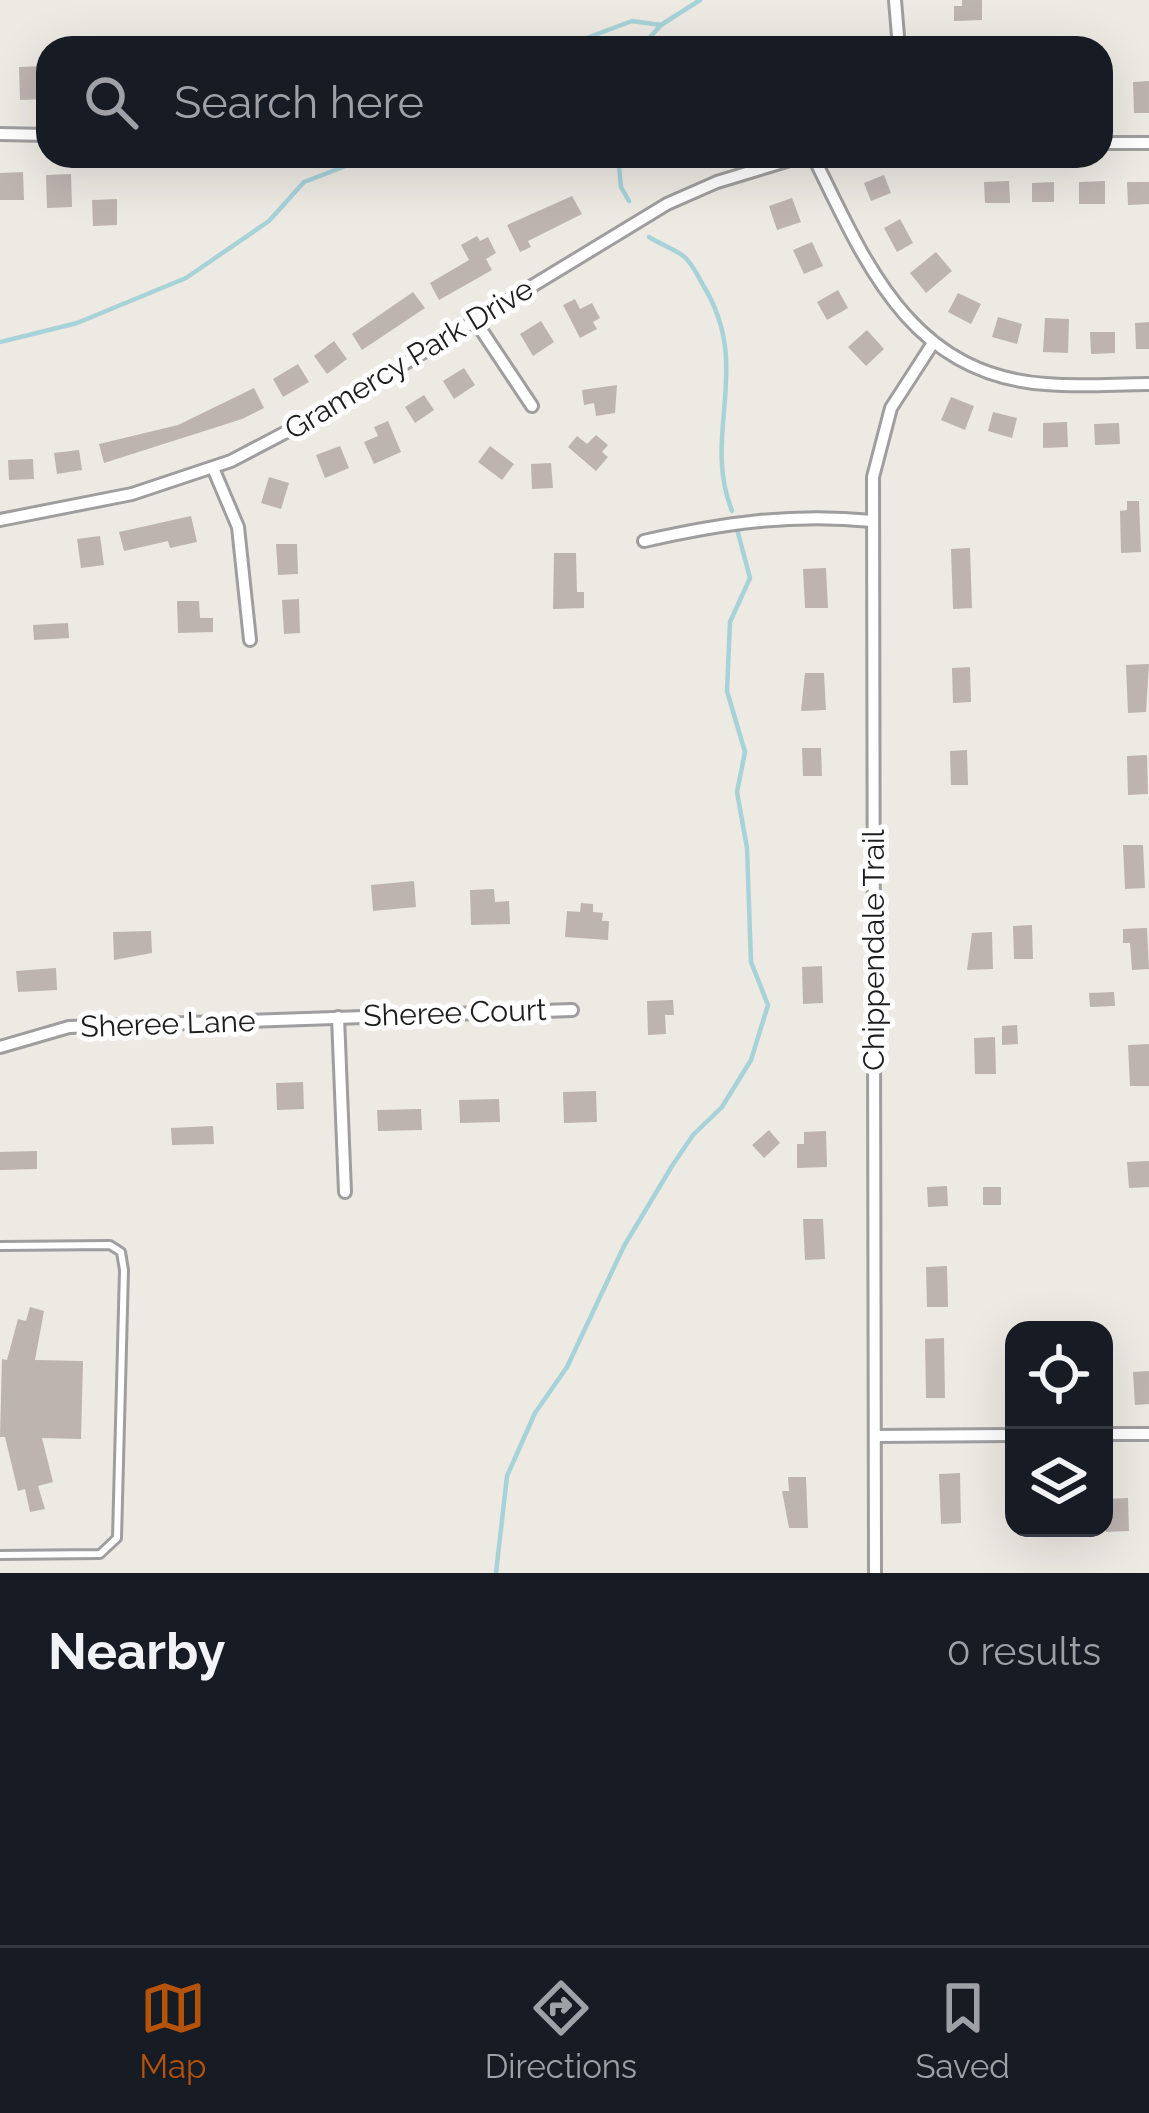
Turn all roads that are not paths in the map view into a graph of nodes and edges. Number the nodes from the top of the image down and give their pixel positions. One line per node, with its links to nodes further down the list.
1 (895, 0): 2 (street)
2 (898, 36)
3 (0, 134): 4 (street)
4 (36, 134)
5 (1113, 143): 6 (street)
6 (1149, 143)
7 (763, 168): 9 (street, Gramercy Park Drive)
8 (819, 168): 10 (street)
9 (474, 320): 12 (street); 13 (street, Gramercy Park Drive)
10 (933, 343): 11 (street); 15 (street, Chippendale Trail)
11 (1149, 384)
12 (532, 406)
13 (213, 468): 14 (street, Gramercy Park Drive); 17 (street)
14 (0, 520)
15 (872, 521): 16 (street); 26 (street, Chippendale Trail)
16 (644, 541)
17 (250, 640)
18 (572, 1010): 19 (street, Sheree Court)
19 (338, 1017): 20 (street, Sheree Lane); 21 (street)
20 (0, 1047)
21 (345, 1192)
22 (0, 1246): 27 (lane)
23 (1149, 1434): 25 (street)
24 (1005, 1435): 26 (street)
25 (1113, 1435)
26 (875, 1436): 28 (street, Chippendale Trail)
27 (0, 1556)
28 (875, 1573)

